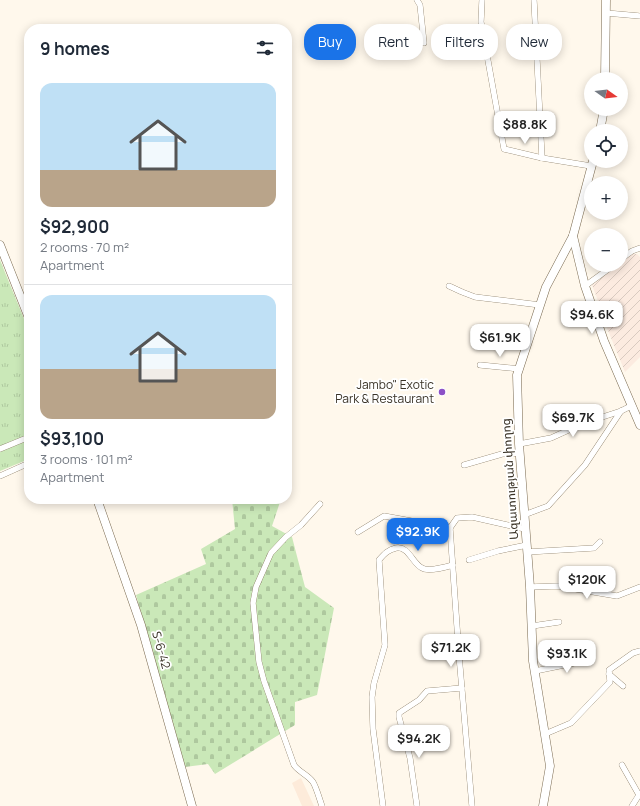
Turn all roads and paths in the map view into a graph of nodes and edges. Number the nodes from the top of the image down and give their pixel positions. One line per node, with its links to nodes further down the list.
1 (417, 0): 7 (street)
2 (482, 0): 9 (street)
3 (534, 0): 9 (street)
4 (606, 0): 5 (street)
5 (606, 13): 6 (street); 8 (street)
6 (640, 16)
7 (424, 43)
8 (606, 72)
9 (542, 158): 10 (street)
10 (584, 163)
11 (591, 168): 12 (street, Ազատության փողոց)
12 (573, 236): 18 (street); 20 (street, Ազատության փողոց)
13 (0, 245): 19 (street)
14 (640, 248): 15 (street)
15 (628, 254)
16 (604, 272): 18 (street)
17 (449, 286): 20 (street)
18 (585, 286): 23 (street)
19 (24, 305)
20 (540, 305): 22 (street, Ազատության փողոց)
21 (480, 365): 22 (street)
22 (520, 368): 27 (street, Ազատության փողոց)
23 (631, 406): 24 (street); 25 (street)
24 (621, 411): 27 (street); 35 (street)
25 (640, 424)
26 (24, 439): 28 (street)
27 (519, 444): 29 (street, Ազատության փողոց)
28 (0, 449)
29 (519, 453): 31 (street); 35 (street, Ազատության փողոց)
30 (24, 465): 32 (street)
31 (464, 465)
32 (0, 476)
33 (99, 504): 55 (street, Տ-6-42 / Տ-6-42)
34 (320, 504): 56 (street)
35 (524, 515): 37 (street, Ազատության փողոց)
36 (450, 528): 37 (street); 38 (street); 42 (street)
37 (525, 529): 40 (street, Ազատության փողոց)
38 (358, 532)
39 (600, 542): 40 (street)
40 (527, 548): 41 (street); 43 (street, Ազատության փողոց)
41 (469, 560)
42 (453, 565): 52 (street); 57 (street)
43 (530, 587): 44 (street); 46 (street, Ազատության փողոց)
44 (640, 588)
45 (559, 622): 46 (street)
46 (532, 626): 49 (street, Ազատության փողոց)
47 (640, 651): 50 (street)
48 (592, 655): 49 (street)
49 (535, 671): 53 (street, Ազատության փողոց)
50 (609, 674): 51 (street); 53 (street)
51 (623, 686)
52 (462, 688): 58 (street); 59 (street)
53 (546, 734): 60 (street, Ազատության փողոց)
54 (622, 765): 61 (street)
55 (192, 806)
56 (322, 806)
57 (383, 806)
58 (417, 806)
59 (472, 806)
60 (543, 806)
61 (632, 806)

